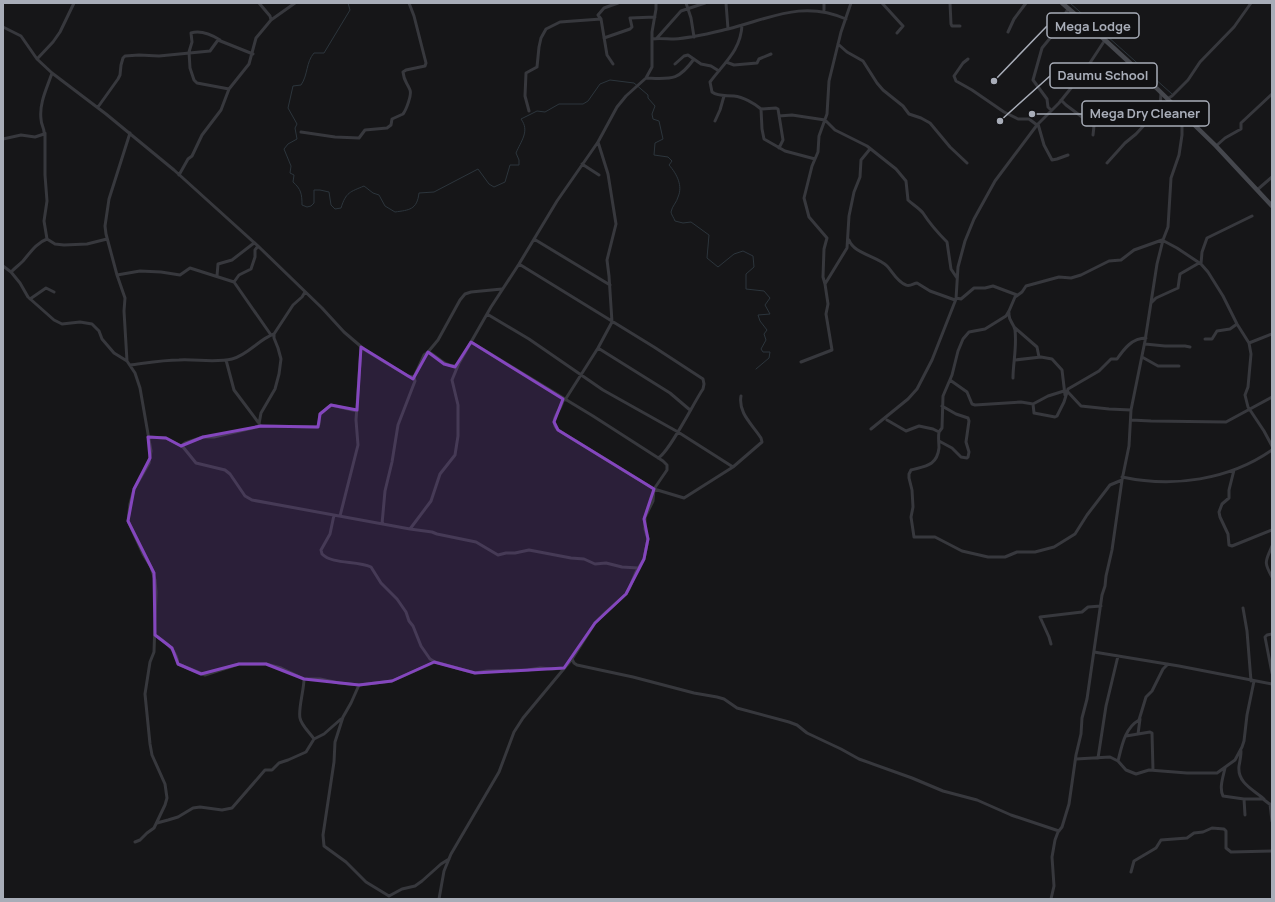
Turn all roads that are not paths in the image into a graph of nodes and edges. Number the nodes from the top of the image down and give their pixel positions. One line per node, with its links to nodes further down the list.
1 (74, 3): 42 (street)
2 (259, 3): 24 (street)
3 (295, 3): 24 (street)
4 (409, 3): 66 (street)
5 (618, 3): 25 (street)
6 (656, 3): 22 (street)
7 (686, 3): 17 (street)
8 (705, 3): 17 (street)
9 (726, 3): 29 (street)
10 (824, 3): 19 (street)
11 (851, 3): 20 (street)
12 (882, 3): 31 (street)
13 (950, 3): 27 (street)
14 (1026, 3): 30 (street)
15 (1062, 3): 18 (main road)
16 (1251, 3): 55 (street)
17 (687, 8): 32 (street); 35 (street)
18 (1068, 9): 37 (main road); 59 (street)
19 (824, 10): 21 (street); 26 (street)
20 (847, 14): 21 (street); 23 (street)
21 (840, 15): 23 (street)
22 (655, 17): 33 (street); 34 (street)
23 (846, 19): 38 (street)
24 (271, 20): 40 (street)
25 (600, 20): 33 (street); 60 (street)
26 (742, 25): 29 (street); 45 (street)
27 (960, 26)
28 (3, 27): 42 (street)
29 (728, 29): 32 (street)
30 (1008, 32)
31 (897, 33)
32 (694, 36): 35 (street)
33 (604, 38): 46 (street)
34 (652, 39): 35 (street); 50 (street)
35 (657, 39)
36 (220, 40): 39 (street); 39 (street); 40 (street)
37 (1105, 40): 52 (main road); 56 (street)
38 (838, 44): 63 (street); 77 (street)
39 (189, 52): 51 (street); 57 (street)
40 (253, 54): 51 (street)
41 (771, 54): 45 (street)
42 (37, 59): 49 (street)
43 (694, 59): 47 (street); 48 (street); 50 (street)
44 (968, 59): 65 (street)
45 (726, 62): 48 (street)
46 (613, 64)
47 (675, 64)
48 (719, 71): 54 (street)
49 (52, 73): 57 (street); 67 (street)
50 (646, 78): 71 (street)
51 (229, 89): 80 (street)
52 (1161, 93): 55 (main road); 78 (street)
53 (1272, 94): 72 (street)
54 (724, 96): 58 (street); 64 (street)
55 (1167, 99): 61 (main road)
56 (1061, 100): 59 (street); 69 (street)
57 (98, 107): 68 (street)
58 (761, 109): 62 (street); 73 (street)
59 (1051, 110): 65 (street)
60 (529, 111)
61 (1182, 114): 72 (main road); 90 (street)
62 (779, 116): 63 (street); 73 (street)
63 (825, 120): 74 (street); 76 (street)
64 (715, 121)
65 (1038, 125): 75 (street); 99 (street)
66 (301, 132)
67 (45, 133): 70 (street); 87 (street)
68 (130, 133): 80 (street); 88 (street)
69 (1093, 135)
70 (3, 139)
71 (598, 142): 79 (street); 102 (street)
72 (1216, 146): 83 (main road)
73 (779, 148): 76 (street)
74 (870, 149): 86 (street); 99 (street)
75 (1068, 155)
76 (815, 159): 101 (street)
77 (967, 163)
78 (1107, 163)
79 (582, 164): 81 (street); 89 (street)
80 (179, 174): 91 (street)
81 (599, 175)
82 (1272, 177): 83 (street)
83 (1257, 190): 84 (main road)
84 (1272, 206)
85 (1252, 216): 93 (street)
86 (848, 238): 101 (street); 108 (street)
87 (47, 239): 88 (street); 96 (street)
88 (107, 239): 97 (street)
89 (534, 239): 94 (street); 102 (street)
90 (1163, 240): 93 (street); 106 (street); 109 (street)
91 (254, 243): 92 (street); 98 (street)
92 (258, 246): 100 (street); 105 (street)
93 (1200, 263): 109 (street); 113 (street)
94 (519, 264): 103 (street); 112 (street)
95 (3, 266): 96 (street)
96 (11, 272): 107 (street)
97 (117, 275): 98 (street); 130 (street)
98 (217, 276): 100 (street)
99 (957, 278): 108 (street)
100 (234, 282): 115 (street)
101 (825, 284): 132 (street)
102 (610, 285): 112 (street)
103 (502, 290): 111 (street); 125 (street)
104 (54, 292): 107 (street)
105 (305, 292): 115 (street); 122 (street)
106 (1017, 295): 108 (street); 110 (street)
107 (30, 299): 130 (street)
108 (956, 299): 153 (street)
109 (1151, 303): 117 (street)
110 (1010, 311): 114 (street); 138 (street)
111 (487, 314): 119 (street); 135 (street)
112 (612, 322): 123 (street); 146 (street)
113 (1237, 324): 118 (street); 120 (street)
114 (1014, 327): 126 (street); 129 (street)
115 (273, 334): 128 (street); 151 (street)
116 (1272, 334): 120 (street)
117 (1146, 338): 121 (street); 139 (street)
118 (1205, 339)
119 (471, 342): 131 (street); 142 (street)
120 (1249, 343): 145 (street)
121 (1145, 344): 124 (street); 127 (street)
122 (361, 347): 136 (street); 148 (street)
123 (598, 348): 135 (street); 146 (street)
124 (1190, 348)
125 (428, 352): 131 (street); 136 (street)
126 (1039, 357): 129 (street); 139 (street)
127 (1142, 357): 134 (street); 147 (street)
128 (226, 360): 133 (street); 151 (street)
129 (1015, 360): 137 (street)
130 (127, 361): 133 (street)
131 (459, 362): 169 (street)
132 (801, 362)
133 (130, 365): 156 (street)
134 (1179, 366)
135 (581, 374): 142 (street); 154 (street)
136 (414, 377): 168 (street)
137 (1012, 378)
138 (950, 380): 143 (street); 144 (street)
139 (1066, 390): 143 (street); 143 (street); 147 (street)
140 (741, 396): 162 (street)
141 (1272, 397): 145 (street)
142 (564, 399): 161 (street); 165 (street)
143 (1033, 404)
144 (942, 406): 155 (street); 157 (street)
145 (1250, 409): 150 (street); 159 (street)
146 (690, 410): 154 (street)
147 (1131, 410): 150 (street)
148 (357, 411): 152 (street); 167 (street)
149 (887, 420): 155 (street)
150 (1131, 420): 164 (street)
151 (258, 422): 152 (street)
152 (262, 426): 158 (street)
153 (871, 429)
154 (678, 432): 161 (street); 162 (street)
155 (940, 432): 157 (street)
156 (148, 437): 158 (street); 177 (street)
157 (939, 441): 164 (street)
158 (181, 446): 166 (street)
159 (1272, 446)
160 (1272, 450): 163 (street)
161 (658, 458): 165 (street)
162 (733, 467): 165 (street)
163 (1234, 470): 164 (street); 170 (street)
164 (1122, 479): 174 (street)
165 (654, 489): 172 (street)
166 (334, 515): 167 (street); 181 (street)
167 (340, 516): 168 (street)
168 (382, 524): 169 (street)
169 (410, 529): 172 (street)
170 (1272, 530)
171 (1272, 546): 173 (street)
172 (638, 568): 182 (street)
173 (1272, 577)
174 (1101, 606): 178 (street); 179 (street)
175 (1243, 608): 190 (street)
176 (1272, 634): 188 (street)
177 (155, 636): 189 (street); 209 (street)
178 (1051, 644)
179 (1094, 652): 180 (street); 200 (street)
180 (1118, 656): 186 (street); 199 (street)
181 (430, 659): 183 (street); 184 (street)
182 (572, 659): 185 (street); 187 (street)
183 (435, 662): 184 (street); 187 (street)
184 (429, 664): 192 (street)
185 (575, 664): 187 (street); 210 (street)
186 (1168, 664): 190 (street); 194 (street)
187 (565, 667): 213 (street)
188 (1272, 673)
189 (304, 679): 192 (street); 197 (street)
190 (1252, 681): 191 (street); 198 (street)
191 (1272, 684)
192 (359, 685): 193 (street)
193 (343, 717): 197 (street); 213 (street)
194 (1140, 719): 195 (street); 196 (street)
195 (1138, 734): 196 (street); 203 (street)
196 (1126, 736): 201 (street)
197 (314, 739): 209 (street)
198 (1241, 749): 202 (street); 205 (street)
199 (1098, 758): 200 (street); 201 (street)
200 (1076, 759): 210 (street)
201 (1118, 761): 203 (street)
202 (1225, 768): 203 (street); 204 (street)
203 (1153, 770)
204 (1244, 799): 205 (street); 207 (street)
205 (1264, 800): 206 (street)
206 (1271, 805): 208 (street)
207 (1245, 815)
208 (1272, 821)
209 (156, 823): 211 (street)
210 (1059, 831): 216 (street)
211 (135, 842)
212 (1272, 851): 214 (street)
213 (449, 859): 215 (street)
214 (1131, 872)
215 (439, 899)
216 (1051, 899)

